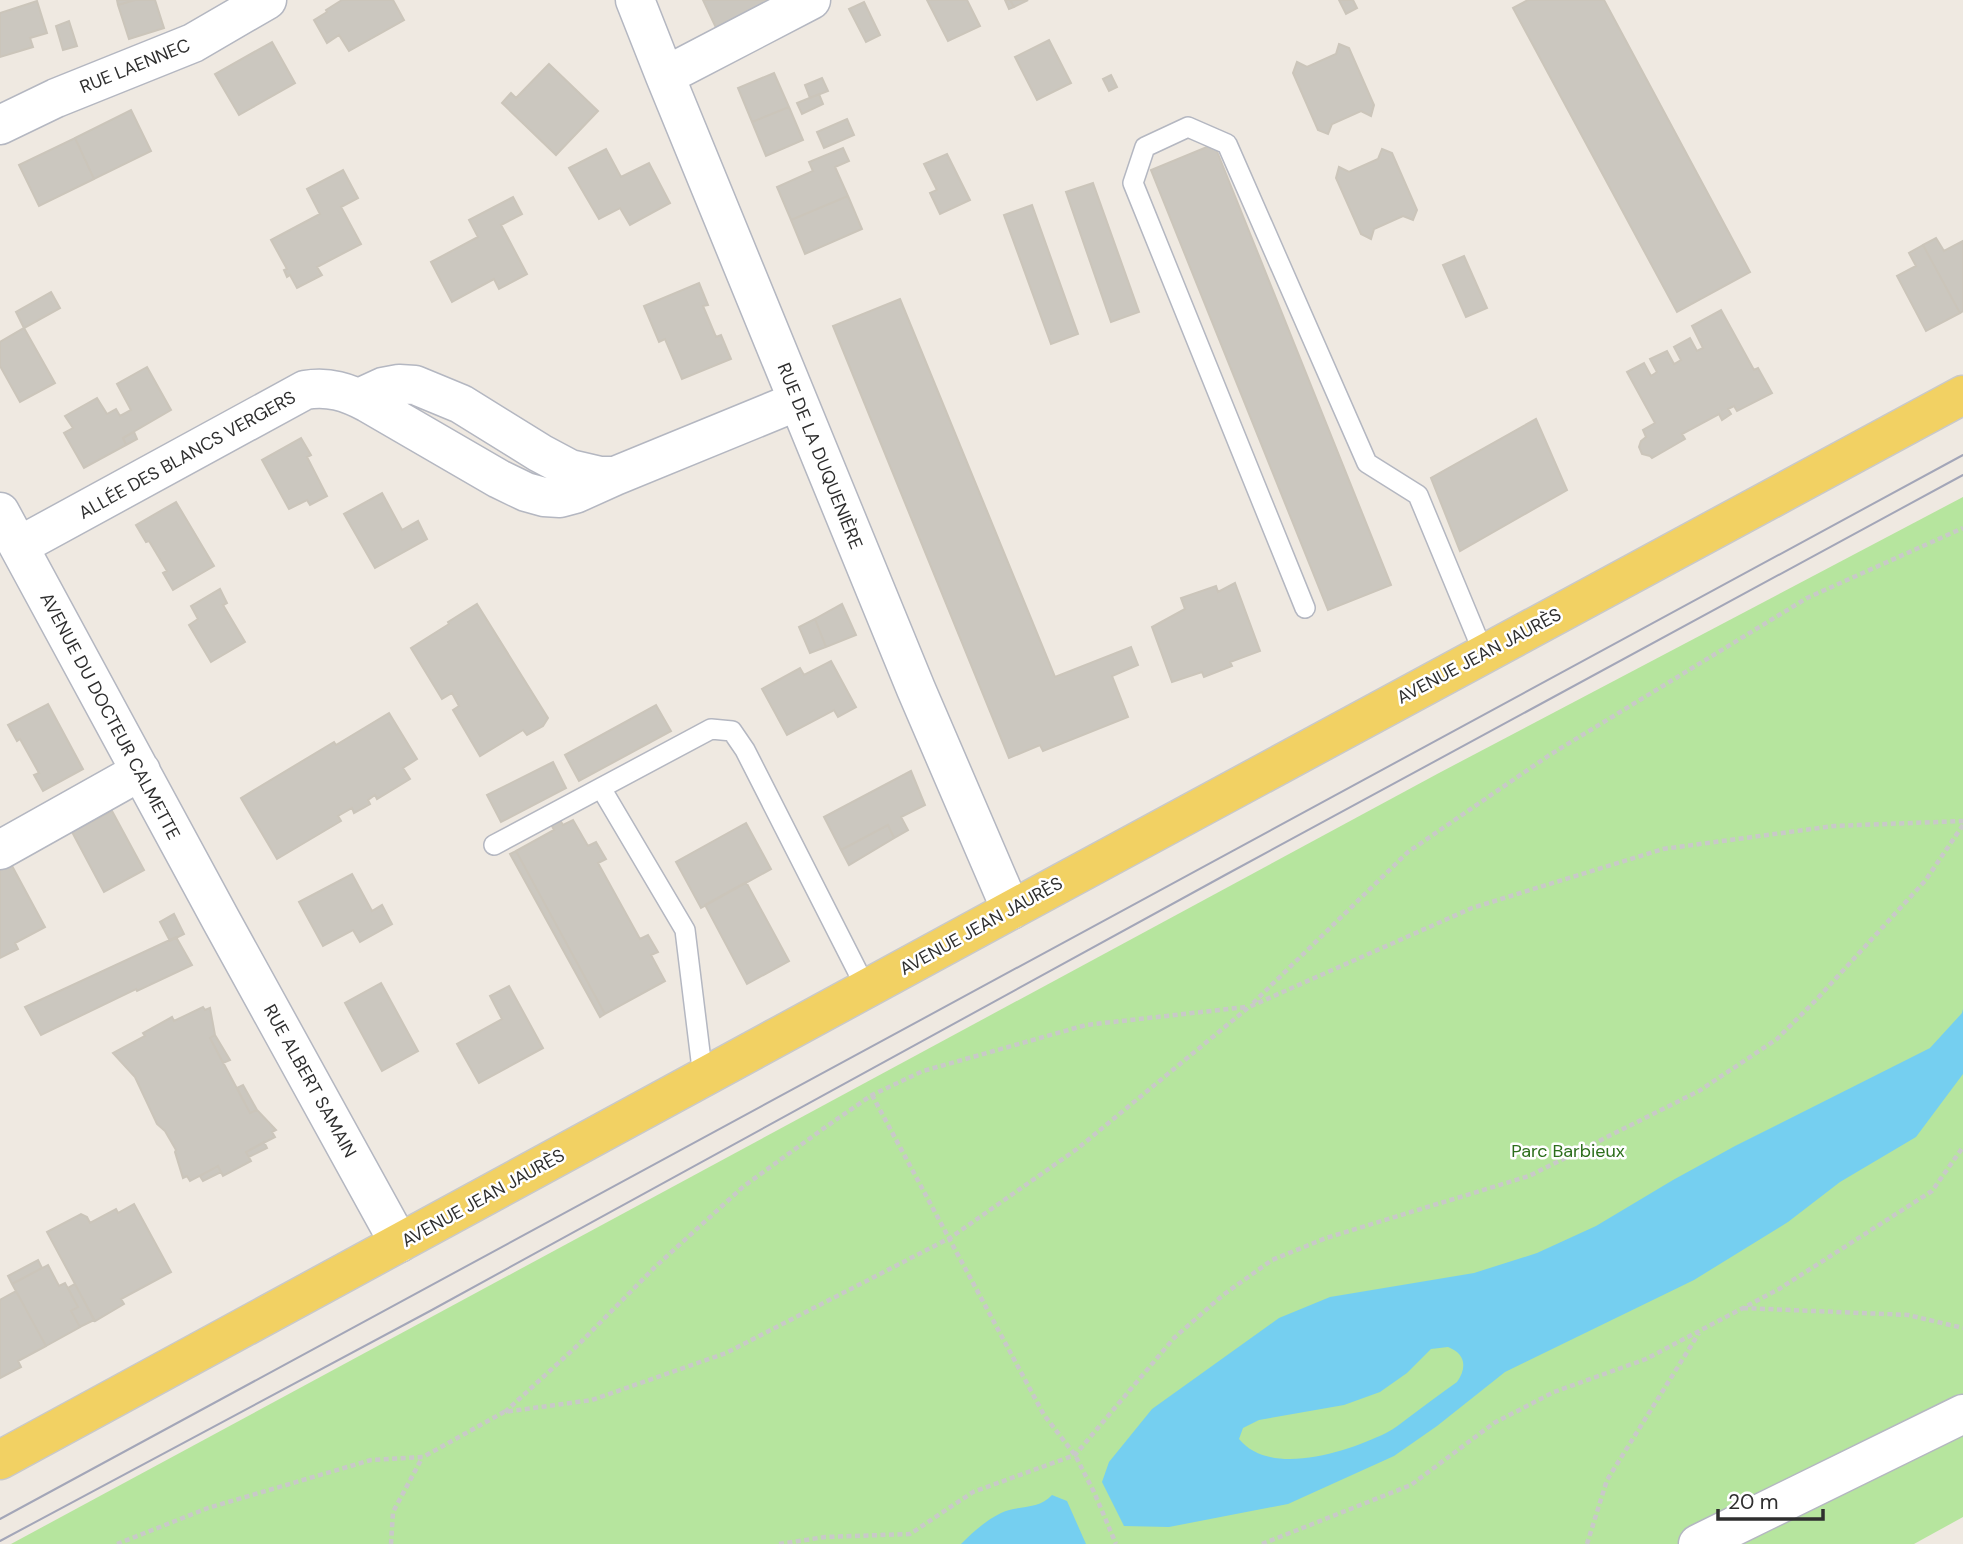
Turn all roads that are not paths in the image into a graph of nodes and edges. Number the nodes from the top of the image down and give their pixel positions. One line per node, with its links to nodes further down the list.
1 (267, 0): 5 (street, RUE LAENNEC)
2 (635, 0): 4 (street, RUE DE LA DUQUENIÈRE)
3 (811, 0): 4 (street)
4 (665, 76): 7 (street, RUE DE LA DUQUENIÈRE)
5 (0, 125)
6 (1963, 395): 11 (main road, AVENUE JEAN JAURÈS)
7 (798, 401): 9 (street, ALLÉE DES BLANCS VERGERS); 16 (street, RUE DE LA DUQUENIÈRE)
8 (0, 512): 9 (street, AVENUE DU DOCTEUR CALMETTE)
9 (19, 547): 12 (street, AVENUE DU DOCTEUR CALMETTE)
10 (1306, 607): 11 (lane)
11 (1484, 654): 16 (main road, AVENUE JEAN JAURÈS)
12 (141, 771): 15 (street); 17 (street, AVENUE DU DOCTEUR CALMETTE)
13 (601, 788): 14 (lane); 18 (lane); 19 (lane)
14 (494, 845)
15 (0, 850)
16 (1010, 910): 18 (main road, AVENUE JEAN JAURÈS)
17 (220, 920): 20 (street, RUE ALBERT SAMAIN)
18 (866, 988): 19 (main road, AVENUE JEAN JAURÈS)
19 (703, 1077): 20 (main road, AVENUE JEAN JAURÈS)
20 (399, 1243): 22 (main road, AVENUE JEAN JAURÈS)
21 (1963, 1414): 23 (street)
22 (0, 1461)
23 (1698, 1544)

